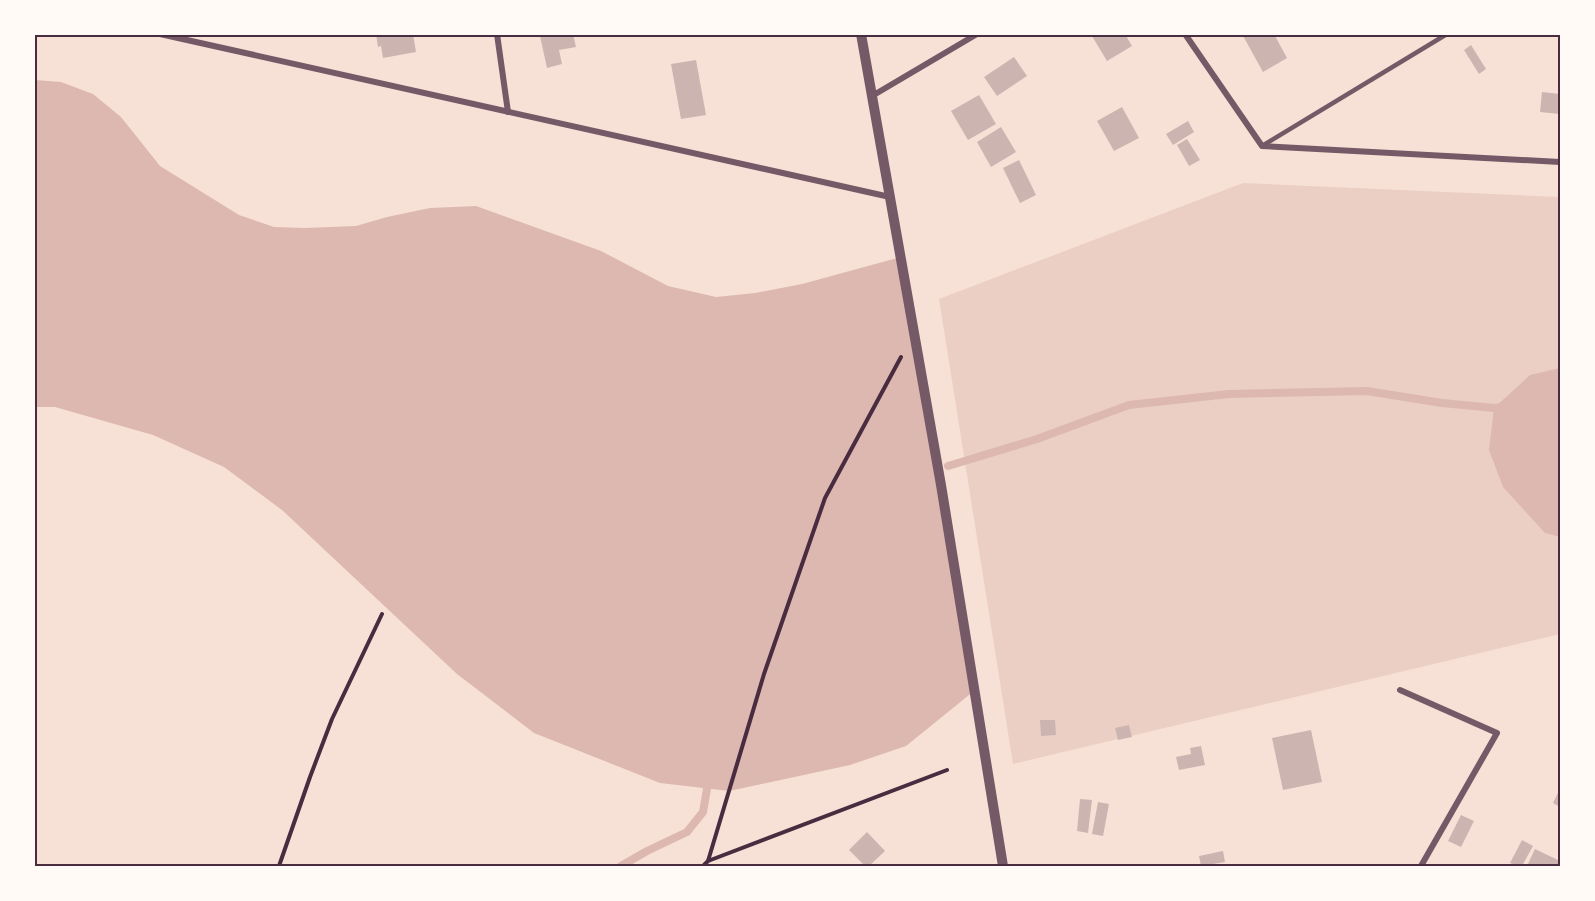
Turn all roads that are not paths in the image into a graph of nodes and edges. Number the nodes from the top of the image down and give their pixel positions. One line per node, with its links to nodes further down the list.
1 (160, 34): 8 (street)
2 (497, 34): 8 (street)
3 (861, 34): 7 (street)
4 (977, 34): 7 (street)
5 (1185, 34): 9 (street)
6 (1447, 34): 9 (lane)
7 (872, 96): 11 (street)
8 (508, 112): 11 (street)
9 (1262, 146): 10 (street)
10 (1560, 162)
11 (890, 197): 13 (street)
12 (1400, 690): 14 (street)
13 (1003, 867)
14 (1421, 867)

